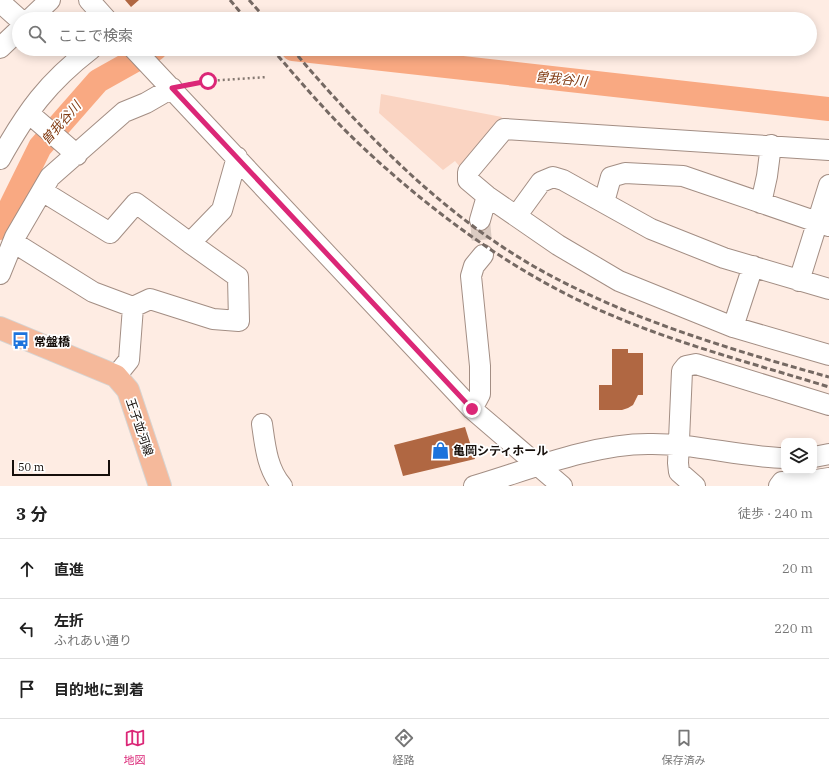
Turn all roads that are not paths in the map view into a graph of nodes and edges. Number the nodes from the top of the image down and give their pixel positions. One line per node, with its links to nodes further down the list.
1 (50, 0): 4 (street)
2 (89, 0): 5 (street)
3 (0, 2): 6 (street)
4 (37, 12)
5 (100, 12)
6 (12, 13)
7 (12, 37): 8 (street)
8 (0, 48)
9 (83, 56): 17 (street)
10 (141, 56): 11 (street)
11 (172, 88): 15 (street); 16 (street)
12 (32, 116): 15 (street)
13 (771, 145): 14 (street); 20 (street); 22 (street)
14 (829, 150)
15 (77, 154): 19 (street)
16 (237, 157): 27 (street); 39 (street)
17 (0, 159)
18 (829, 185): 25 (street)
19 (42, 191): 26 (street); 27 (street)
20 (487, 196): 23 (street); 24 (street)
21 (604, 202): 22 (street); 23 (street); 29 (street)
22 (761, 203): 25 (street)
23 (517, 215): 34 (street)
24 (480, 220)
25 (823, 224): 31 (street)
26 (13, 242): 30 (street); 33 (street)
27 (190, 243): 33 (street)
28 (483, 255): 39 (street)
29 (753, 266): 31 (street); 34 (street)
30 (0, 274)
31 (799, 280): 32 (street)
32 (829, 289)
33 (133, 307): 37 (street)
34 (733, 327): 36 (street)
35 (0, 328): 37 (main road, 王子並河線)
36 (829, 356)
37 (116, 376): 47 (main road, 王子並河線)
38 (829, 405): 41 (street)
39 (472, 409): 45 (street)
40 (262, 424): 48 (street)
41 (679, 445): 44 (street); 45 (street); 51 (street)
42 (829, 454): 43 (street)
43 (817, 456)
44 (781, 458)
45 (541, 466): 49 (street); 50 (street)
46 (829, 478): 52 (street)
47 (160, 486)
48 (282, 486)
49 (474, 486)
50 (562, 486)
51 (695, 486)
52 (779, 486)

